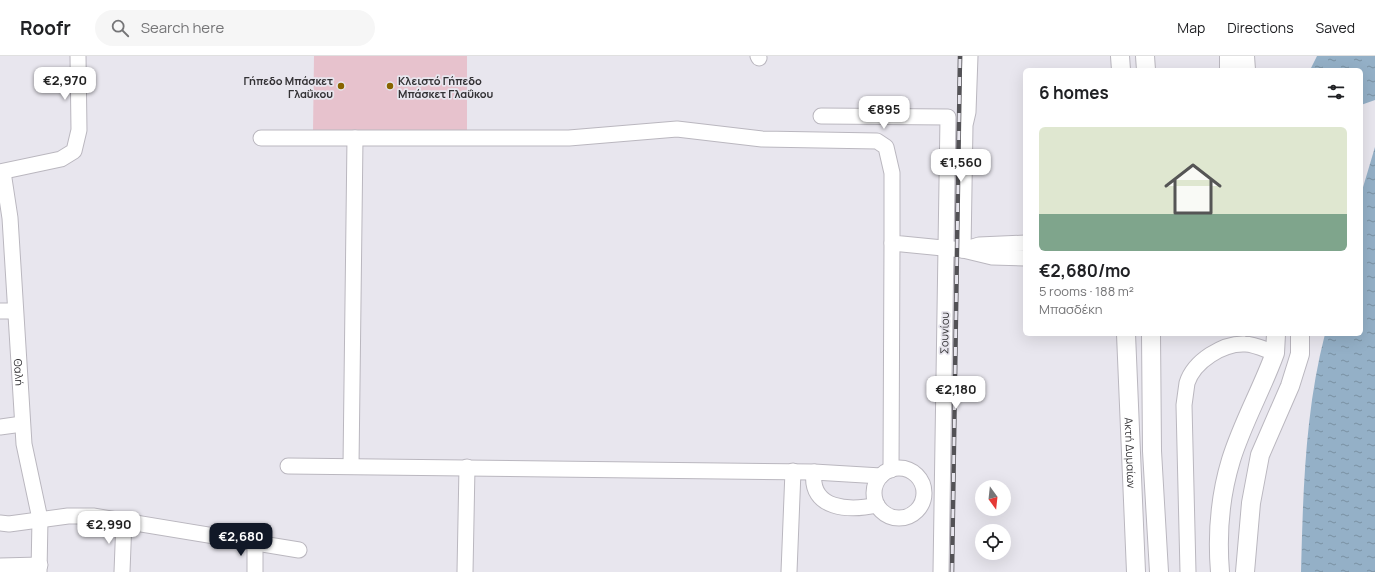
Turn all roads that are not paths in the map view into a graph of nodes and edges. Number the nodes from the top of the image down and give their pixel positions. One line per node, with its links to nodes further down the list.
1 (78, 56): 14 (street)
2 (970, 56): 18 (street)
3 (1120, 56): 7 (main road)
4 (1145, 56): 8 (main road)
5 (1229, 56): 9 (main road)
6 (1245, 56): 10 (main road)
7 (1121, 68)
8 (1146, 68)
9 (1229, 68)
10 (1246, 68)
11 (821, 116): 17 (street, Σουνίου)
12 (261, 138): 13 (street)
13 (355, 138): 15 (street); 29 (street)
14 (1, 172): 21 (street, Θαλή)
15 (892, 243): 17 (street); 33 (street)
16 (1023, 243): 18 (street)
17 (946, 248): 18 (street); 46 (street, Σουνίου)
18 (963, 250): 19 (street)
19 (1023, 258)
20 (0, 311): 21 (street)
21 (15, 311): 26 (street, Θαλή)
22 (1126, 336): 47 (main road, Ακτή Δυμαίων)
23 (1152, 336): 48 (main road, Ακτή Δυμαίων)
24 (1300, 336): 51 (main road)
25 (1276, 340): 49 (street); 50 (main road)
26 (22, 424): 27 (street); 35 (street, Θαλή)
27 (0, 428)
28 (288, 466): 29 (street)
29 (351, 466): 30 (street)
30 (467, 467): 31 (street); 44 (street)
31 (793, 471): 32 (street); 45 (street)
32 (814, 472): 33 (street); 34 (street)
33 (886, 473): 34 (street); 34 (street)
34 (877, 505)
35 (40, 519): 36 (street); 37 (street); 41 (street, Θαλή)
36 (124, 520): 38 (street); 42 (street)
37 (0, 523)
38 (254, 542): 39 (street); 43 (street)
39 (299, 550)
40 (0, 566): 41 (street)
41 (39, 569)
42 (122, 572)
43 (255, 572)
44 (465, 572)
45 (789, 572)
46 (941, 572)
47 (1136, 572)
48 (1159, 572)
49 (1188, 572)
50 (1220, 572)
51 (1245, 572)

